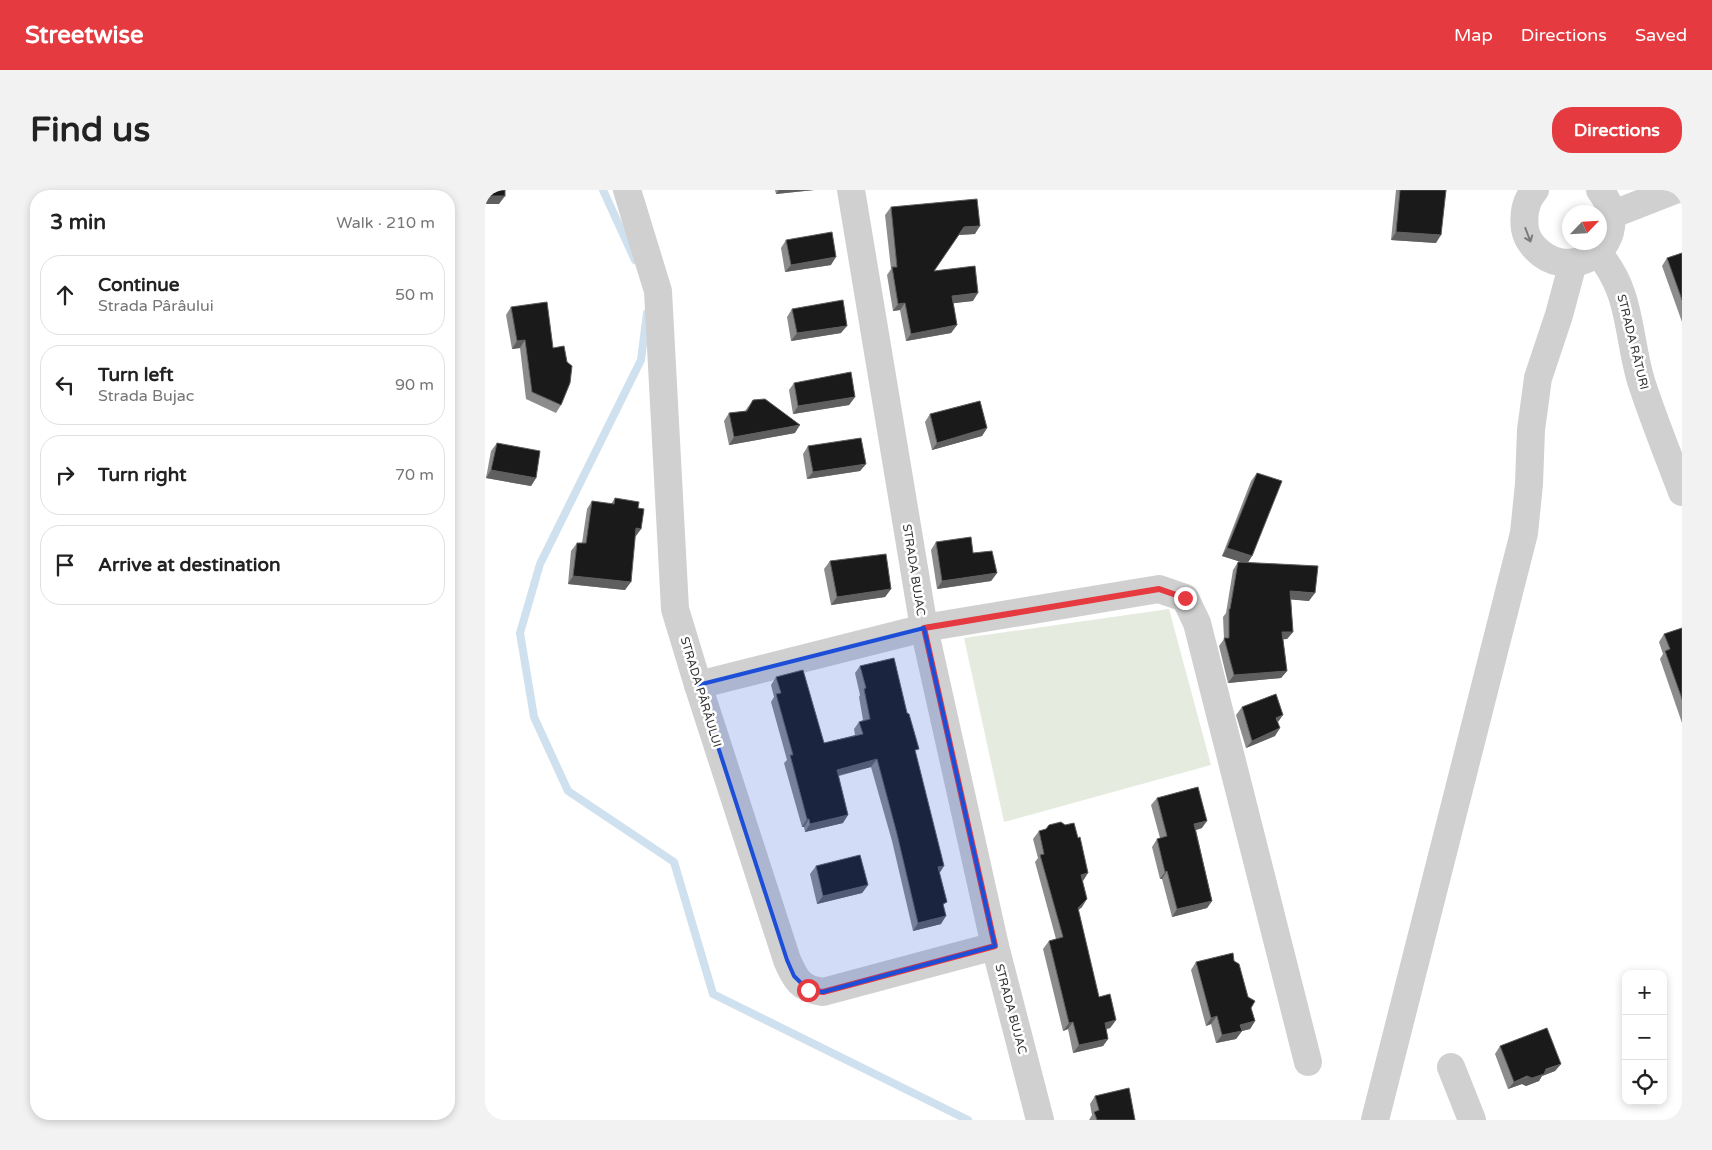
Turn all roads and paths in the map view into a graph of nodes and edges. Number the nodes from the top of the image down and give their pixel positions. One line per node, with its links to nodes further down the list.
1 (627, 190): 11 (street, STRADA PÂRÂULUI)
2 (851, 190): 10 (street, STRADA BUJAC)
3 (1535, 190): 8 (street, one-way to 8)
4 (1600, 190): 6 (street)
5 (1675, 190): 6 (street)
6 (1611, 215): 7 (street)
7 (1597, 252): 8 (street); 9 (street, STRADA RÂTURI)
8 (1573, 263): 16 (street)
9 (1682, 492)
10 (924, 628): 11 (street); 12 (street, STRADA BUJAC); 13 (street)
11 (698, 686): 12 (street, STRADA PÂRÂULUI)
12 (995, 946): 15 (street, STRADA BUJAC)
13 (1308, 1062)
14 (1451, 1067): 17 (street)
15 (1040, 1120)
16 (1375, 1120)
17 (1472, 1120)

